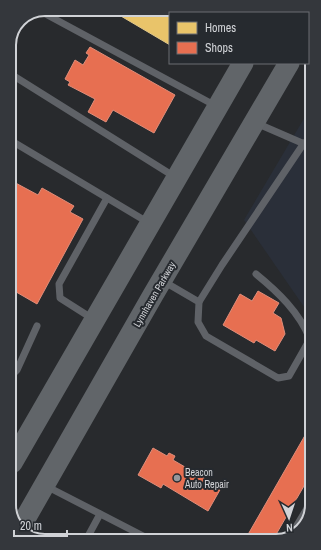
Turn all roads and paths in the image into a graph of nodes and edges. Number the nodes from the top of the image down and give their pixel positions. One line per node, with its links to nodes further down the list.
1 (49, 16): 5 (lane)
2 (242, 64): 5 (main road)
3 (288, 64): 6 (main road, Lynnhaven Parkway)
4 (16, 77): 10 (lane)
5 (218, 107): 10 (main road)
6 (255, 122): 8 (lane); 14 (main road, Lynnhaven Parkway)
7 (16, 144): 11 (lane)
8 (305, 144)
9 (305, 148): 15 (lane)
10 (177, 178): 12 (main road)
11 (107, 198): 12 (lane); 16 (lane)
12 (151, 224): 16 (main road)
13 (256, 274): 18 (lane)
14 (162, 280): 15 (lane); 22 (main road, Lynnhaven Parkway)
15 (199, 302): 19 (lane)
16 (95, 320): 21 (main road)
17 (36, 326): 20 (lane)
18 (305, 327)
19 (305, 348)
20 (16, 371)
21 (16, 456)
22 (44, 485): 23 (lane); 25 (main road, Lynnhaven Parkway)
23 (100, 514): 27 (lane); 28 (lane)
24 (303, 515): 26 (lane)
25 (22, 523)
26 (297, 525)
27 (89, 534)
28 (138, 534)

